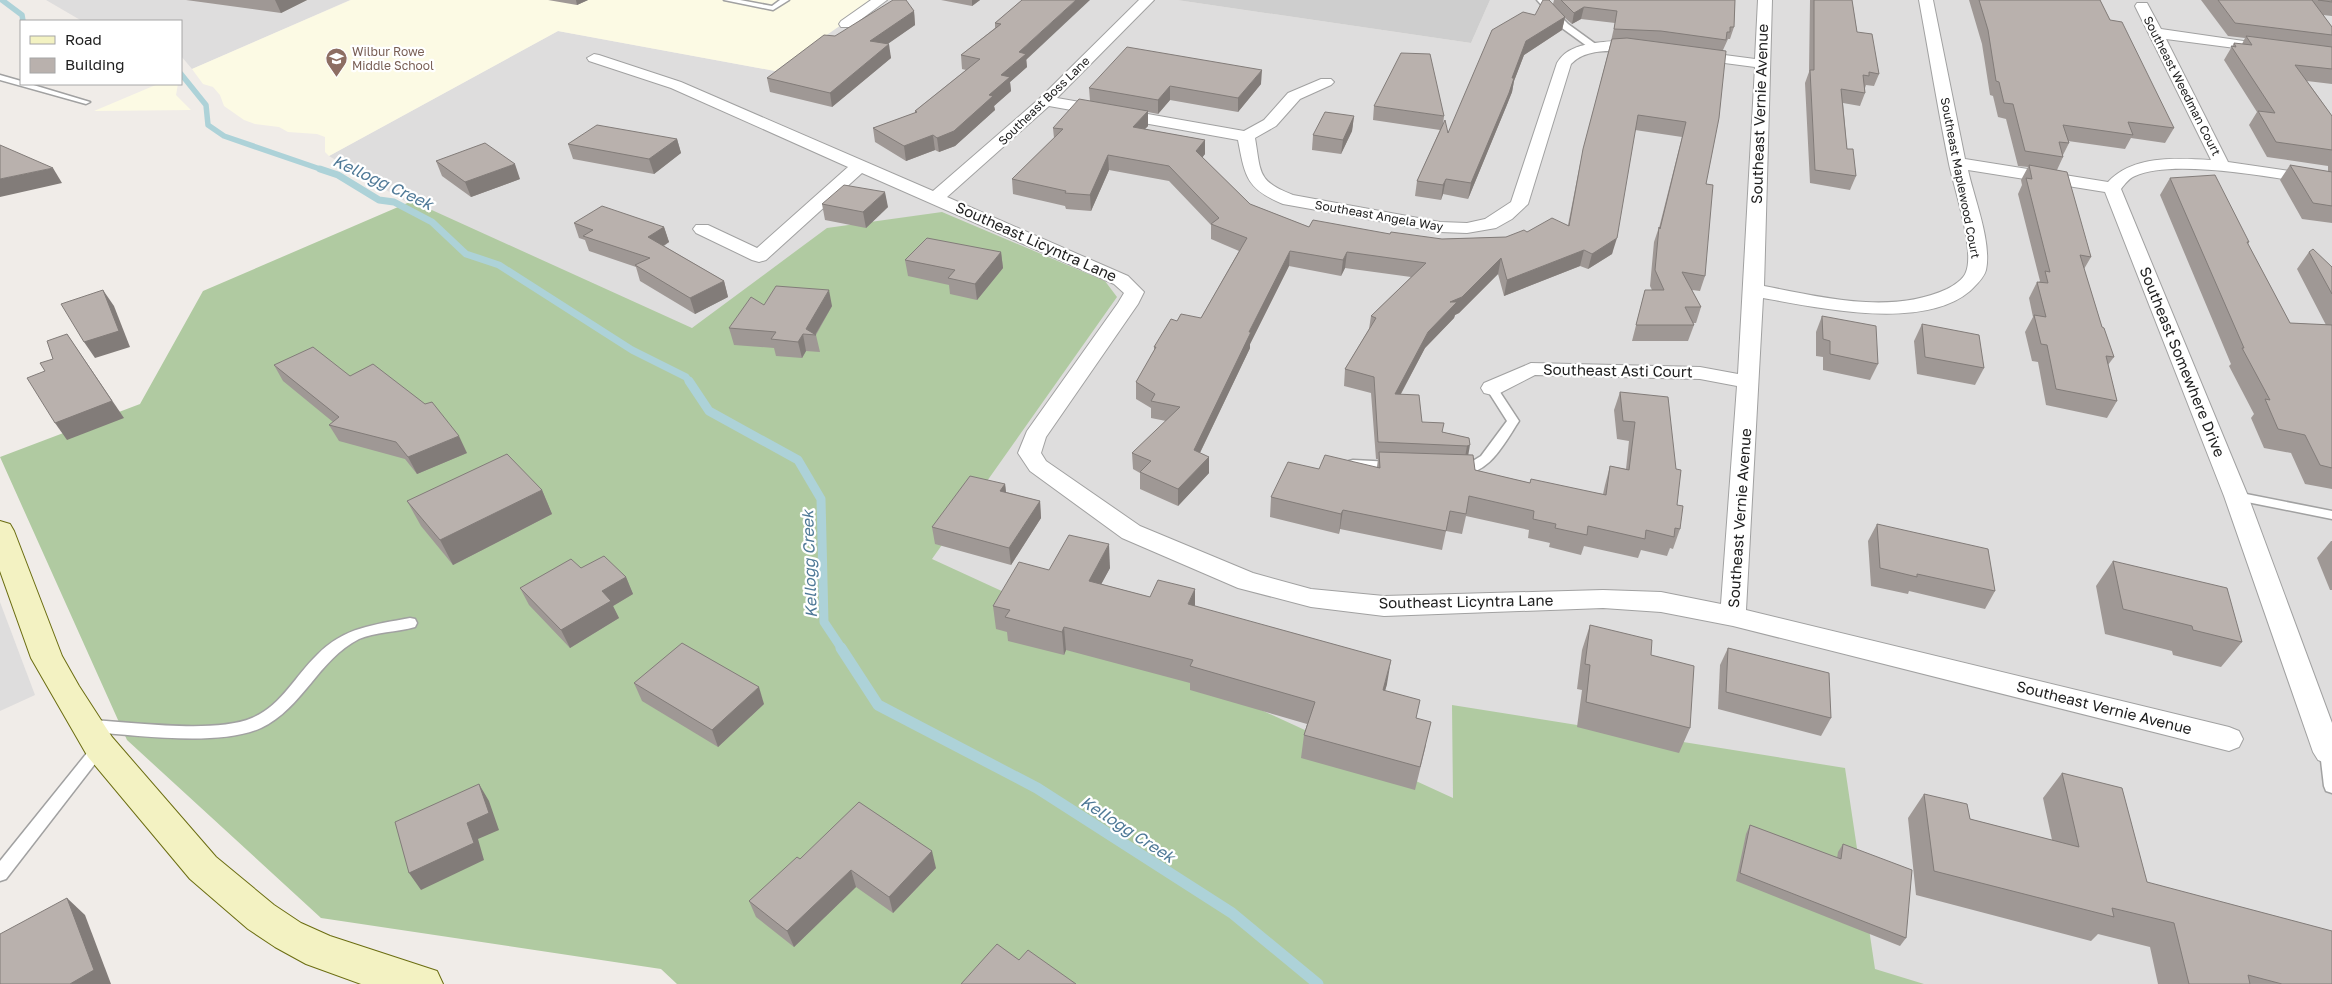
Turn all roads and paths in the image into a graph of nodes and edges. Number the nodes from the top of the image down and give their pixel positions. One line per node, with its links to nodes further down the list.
1 (728, 0): 2 (lane)
2 (785, 0)
3 (880, 0): 9 (street)
4 (1147, 0): 21 (street, Southeast Boss Lane)
5 (1541, 0): 11 (lane)
6 (1764, 0): 16 (street, Southeast Vernie Avenue)
7 (1926, 0): 24 (street, Southeast Maplewood Court)
8 (2142, 6): 10 (street, Southeast Weedman Court)
9 (846, 24)
10 (2156, 33): 13 (street); 26 (street, Southeast Weedman Court)
11 (1594, 47): 12 (street, Southeast Angela Way); 23 (street, Southeast Angela Way)
12 (1658, 50)
13 (2283, 50)
14 (1677, 53): 16 (street)
15 (594, 58): 25 (street, Southeast Licyntra Lane)
16 (1763, 64): 31 (street, Southeast Vernie Avenue)
17 (0, 76): 19 (lane)
18 (1326, 82): 23 (street)
19 (20, 83)
20 (26, 85): 22 (lane)
21 (1046, 101): 23 (street); 29 (street, Southeast Boss Lane)
22 (86, 102)
23 (1246, 136)
24 (1957, 163): 28 (street); 31 (street, Southeast Maplewood Court)
25 (859, 166): 29 (street, Southeast Licyntra Lane); 30 (street)
26 (2222, 166): 27 (street); 28 (street)
27 (2332, 182)
28 (2112, 188): 37 (street, Southeast Somewhere Drive)
29 (936, 198): 40 (street, Southeast Licyntra Lane)
30 (702, 229)
31 (1754, 290): 32 (street, Southeast Vernie Avenue)
32 (1748, 382): 33 (street, Southeast Asti Court); 40 (street, Southeast Vernie Avenue)
33 (1492, 388): 36 (lane)
34 (1353, 464): 35 (lane)
35 (1410, 467)
36 (1448, 468)
37 (2236, 496): 38 (lane); 44 (street, Southeast Somewhere Drive)
38 (2332, 514)
39 (0, 531): 42 (street)
40 (1733, 616): 43 (street, Southeast Vernie Avenue)
41 (410, 623): 42 (lane)
42 (94, 736): 46 (lane); 47 (street)
43 (2229, 740)
44 (2328, 752): 45 (lane)
45 (2332, 786)
46 (0, 874)
47 (423, 984)

